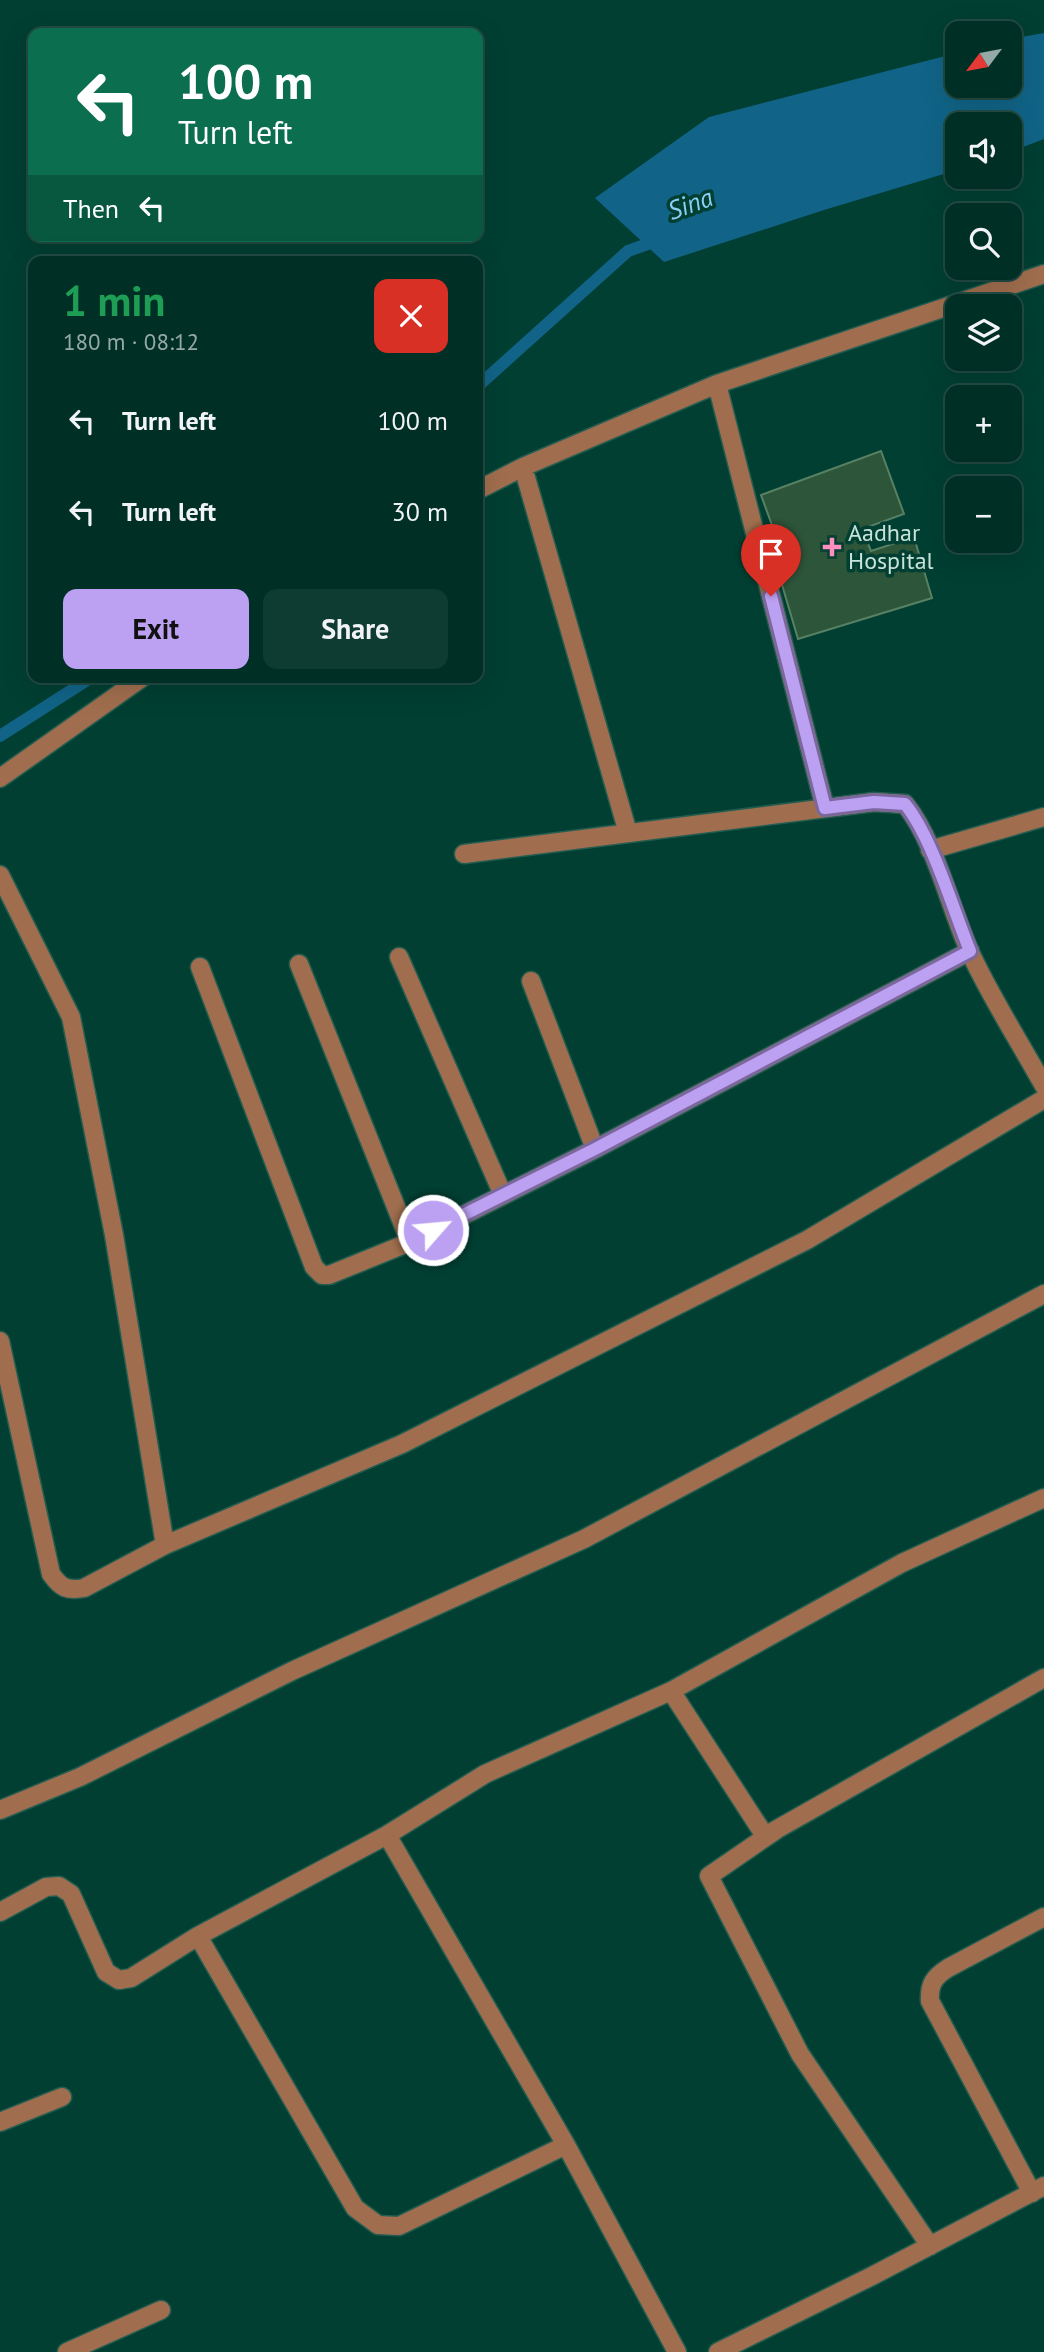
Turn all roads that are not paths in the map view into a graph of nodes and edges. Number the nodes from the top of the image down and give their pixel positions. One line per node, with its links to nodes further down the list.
1 (1044, 274): 2 (street)
2 (717, 384): 3 (street); 7 (street)
3 (523, 467): 4 (street); 9 (street)
4 (483, 487)
5 (135, 683): 6 (street)
6 (0, 778)
7 (825, 808): 9 (street); 10 (street)
8 (1044, 817): 10 (street)
9 (628, 833): 11 (street)
10 (930, 850): 13 (street)
11 (464, 854)
12 (0, 875): 26 (street)
13 (970, 951): 18 (street); 20 (street)
14 (399, 957): 21 (street)
15 (299, 964): 22 (street)
16 (200, 967): 22 (street)
17 (531, 981): 20 (street)
18 (1044, 1086)
19 (1044, 1098): 26 (street)
20 (595, 1149): 21 (street)
21 (503, 1195): 22 (street)
22 (410, 1242)
23 (1044, 1294): 29 (street)
24 (0, 1341): 26 (street)
25 (1044, 1498): 28 (street)
26 (165, 1545)
27 (1044, 1678): 30 (street)
28 (671, 1690): 30 (street); 31 (street)
29 (0, 1810)
30 (779, 1828): 39 (street)
31 (387, 1835): 34 (street); 37 (street)
32 (0, 1912): 34 (street)
33 (1044, 1917): 38 (street)
34 (198, 1936): 37 (street)
35 (62, 2097): 36 (street)
36 (0, 2122)
37 (566, 2145): 42 (street)
38 (1038, 2189): 39 (street)
39 (930, 2246): 43 (street)
40 (161, 2310): 41 (street)
41 (67, 2352)
42 (677, 2352)
43 (719, 2352)

